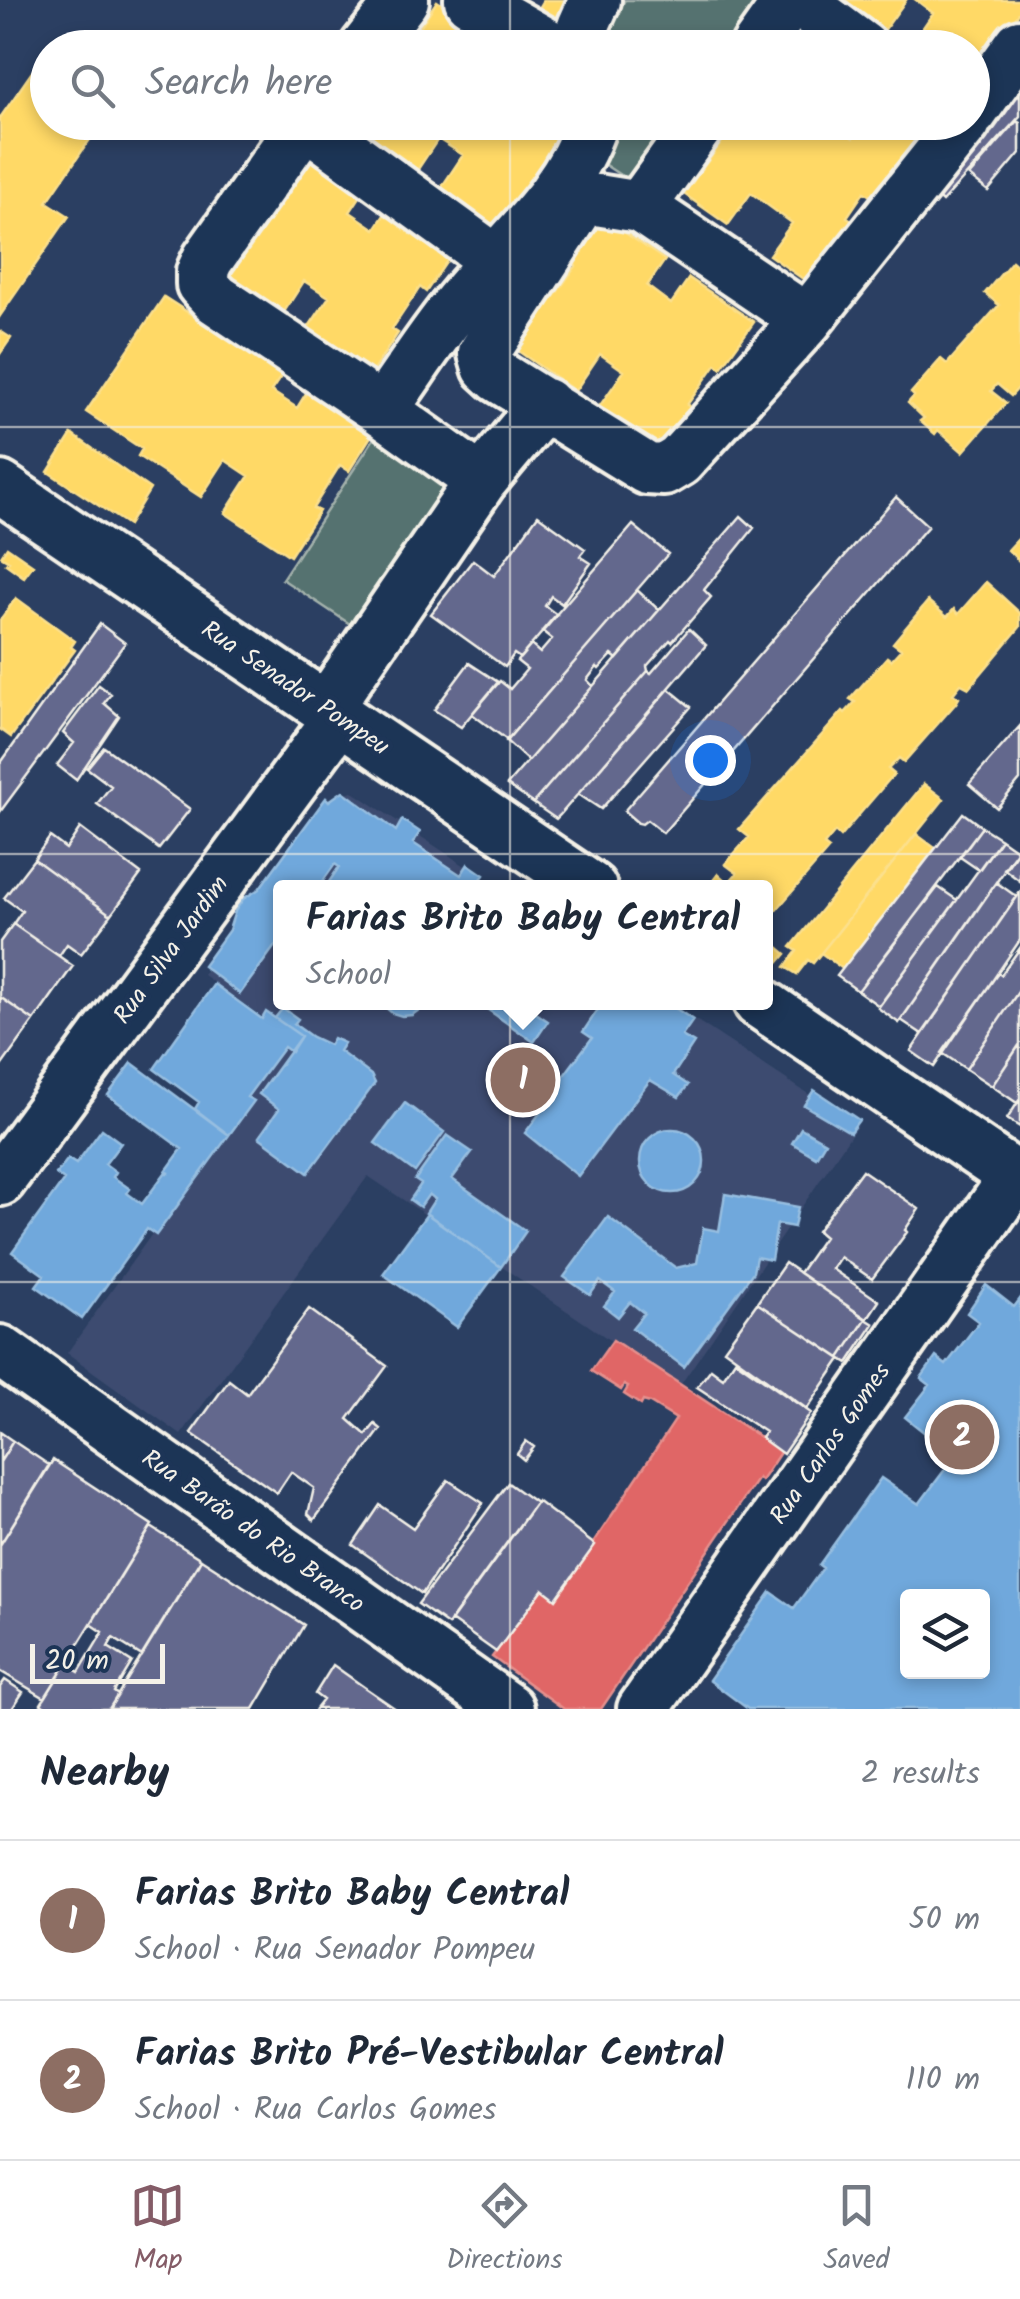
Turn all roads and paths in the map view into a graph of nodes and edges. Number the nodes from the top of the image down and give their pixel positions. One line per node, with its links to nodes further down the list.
1 (403, 0): 6 (street)
2 (470, 0): 7 (street)
3 (595, 0): 8 (street)
4 (790, 0): 9 (street)
5 (798, 0): 10 (street)
6 (379, 30)
7 (522, 30)
8 (583, 30)
9 (769, 30)
10 (839, 30)
11 (1020, 45): 12 (street)
12 (990, 87)
13 (292, 140): 22 (street)
14 (330, 140): 19 (street)
15 (583, 140): 19 (street)
16 (688, 140): 18 (street)
17 (951, 140): 20 (street)
18 (640, 207): 20 (street); 21 (street)
19 (496, 261): 22 (street)
20 (806, 320): 21 (street)
21 (545, 404): 23 (street, Rua Silva Jardim)
22 (382, 410): 23 (street)
23 (481, 481): 25 (street, Rua Silva Jardim)
24 (0, 487): 25 (street, Rua Senador Pompeu)
25 (334, 712): 26 (street, Rua Senador Pompeu); 29 (street, Rua Silva Jardim)
26 (578, 880)
27 (771, 1010): 28 (street)
28 (1018, 1179): 32 (street, Rua Carlos Gomes)
29 (0, 1180)
30 (0, 1351): 31 (street, Rua Barão do Rio Branco)
31 (508, 1709)
32 (643, 1709)

